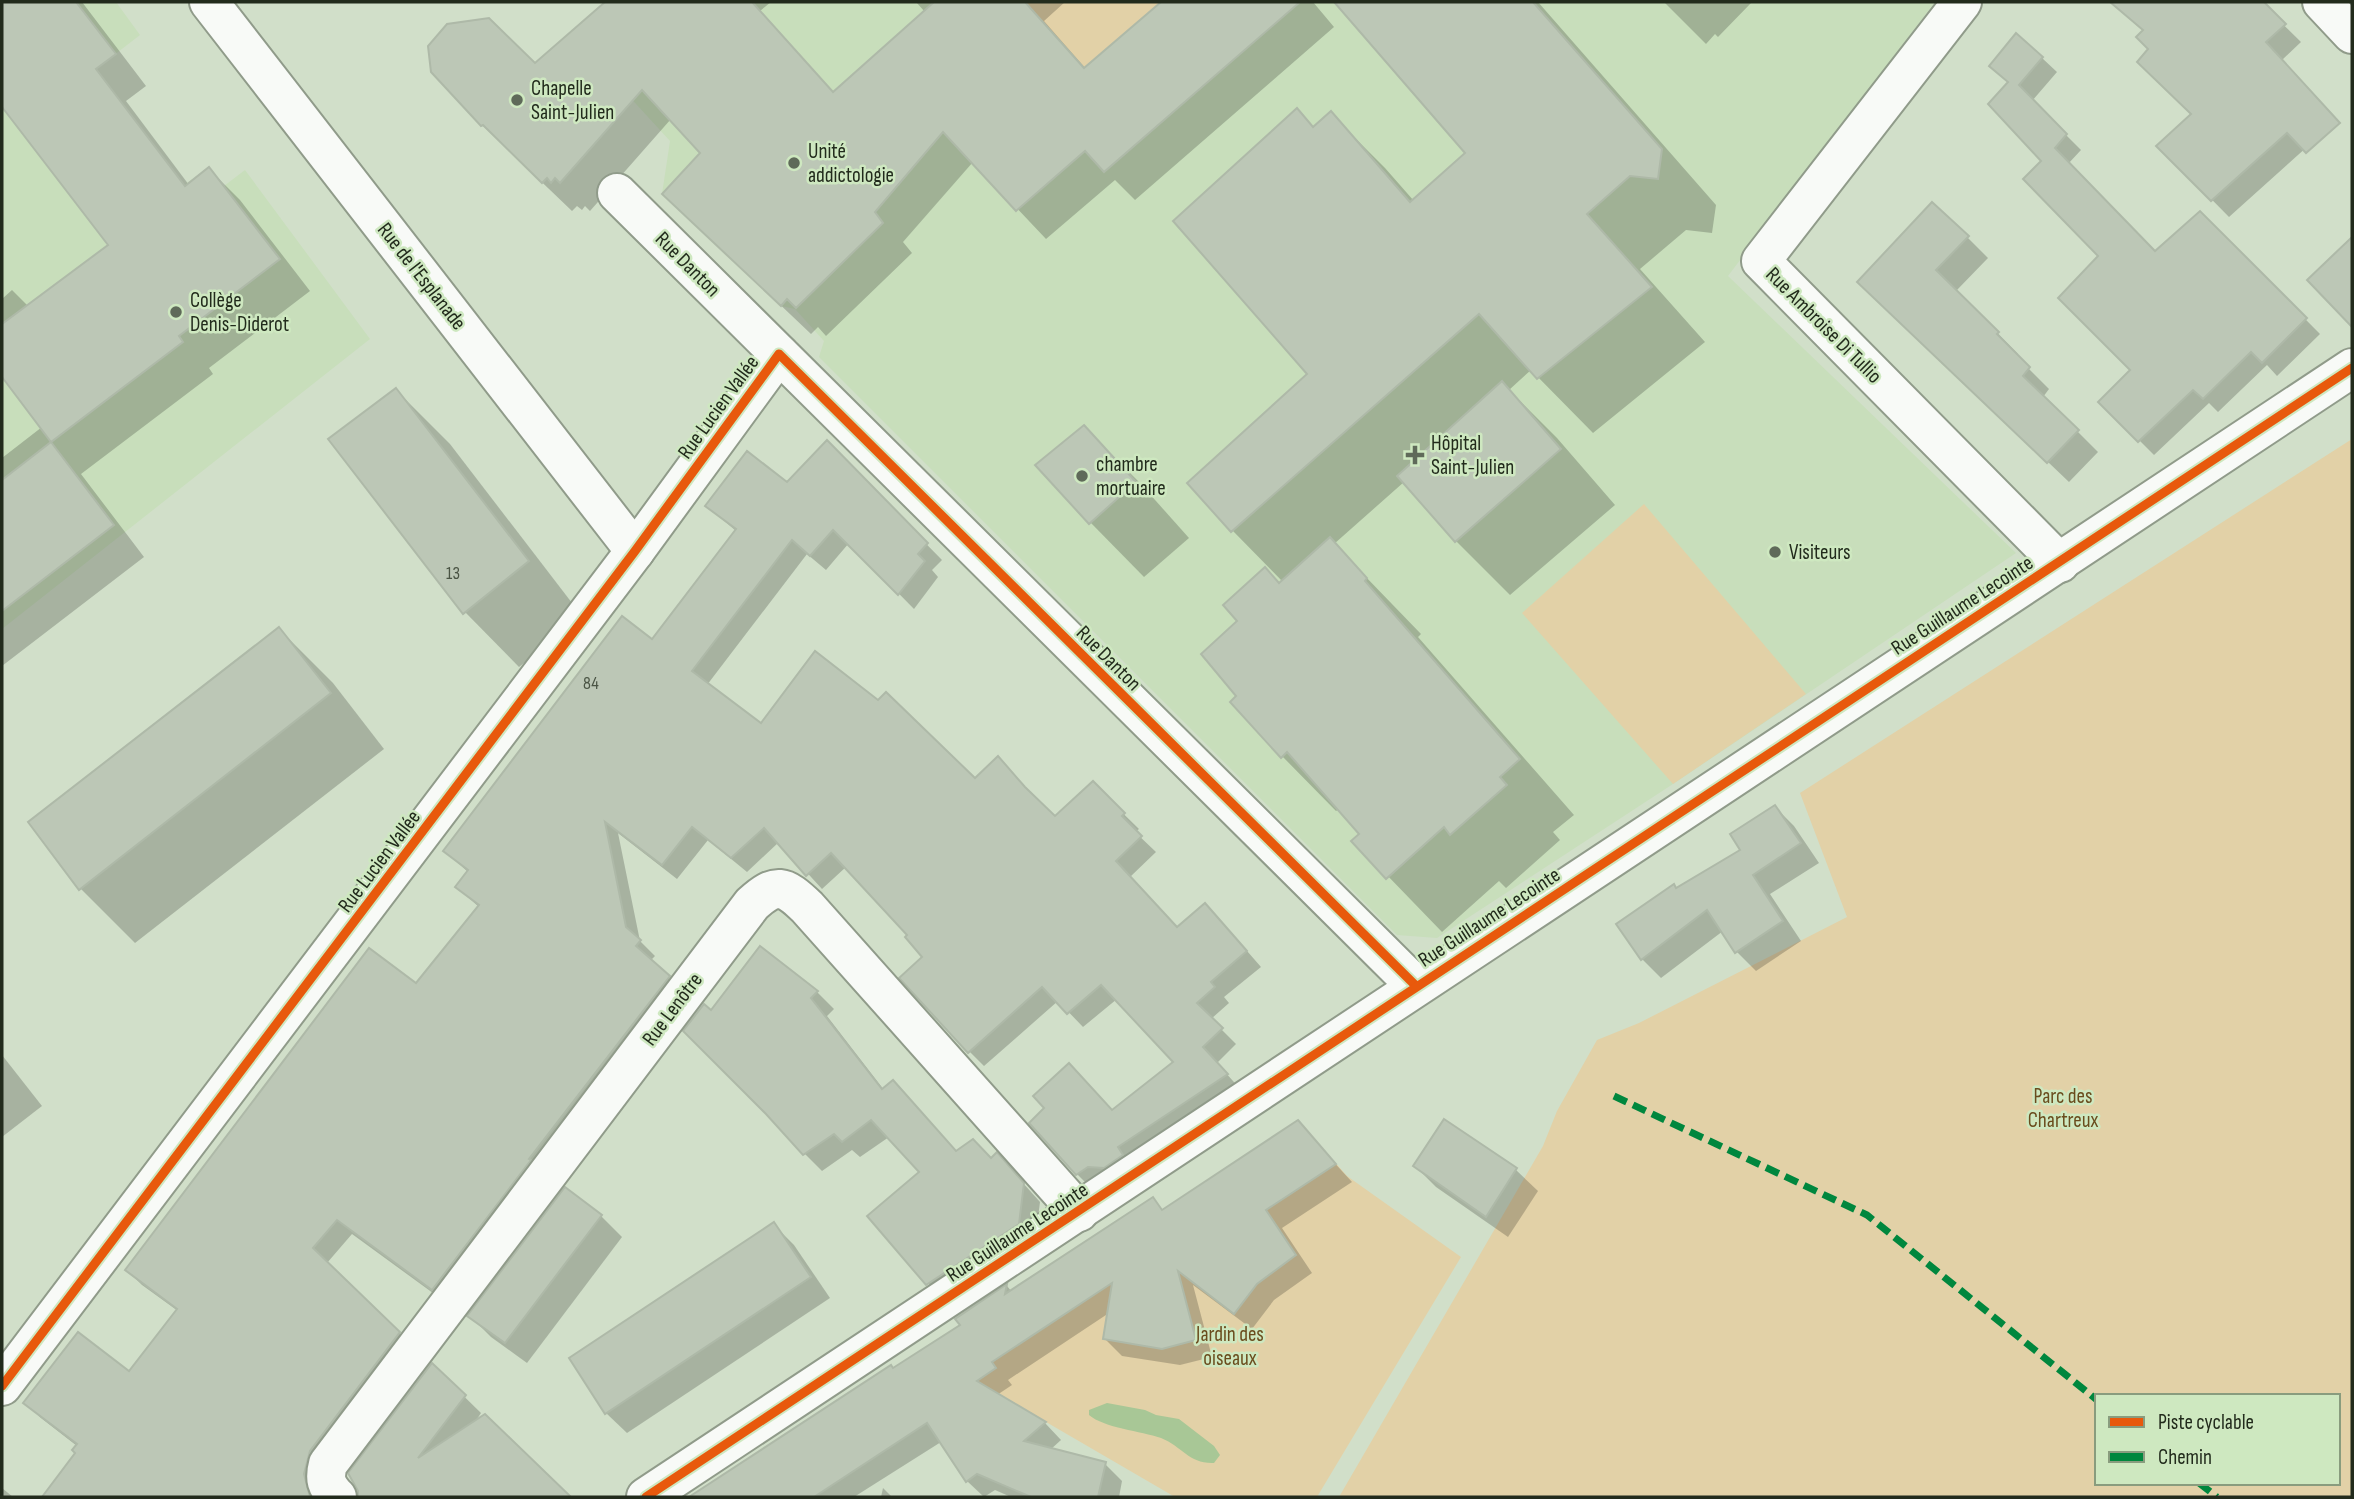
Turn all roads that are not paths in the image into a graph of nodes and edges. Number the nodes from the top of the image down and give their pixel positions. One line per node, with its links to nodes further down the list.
1 (209, 2): 8 (street, Rue de l'Esplanade)
2 (1962, 2): 9 (street, Rue Ambroise Di Tullio)
3 (2322, 2): 4 (street)
4 (2352, 34)
5 (617, 193): 6 (street, Rue Danton)
6 (779, 354): 8 (street, Rue Lucien Vallée); 10 (street, Rue Danton)
7 (2352, 368): 9 (street, Rue Guillaume Lecointe)
8 (635, 551): 12 (street, Rue Lucien Vallée)
9 (2060, 562): 10 (street, Rue Guillaume Lecointe)
10 (1416, 986): 11 (street, Rue Guillaume Lecointe)
11 (1079, 1212): 13 (street, Rue Lenôtre); 14 (street, Rue Guillaume Lecointe)
12 (2, 1386)
13 (337, 1497)
14 (646, 1497)

